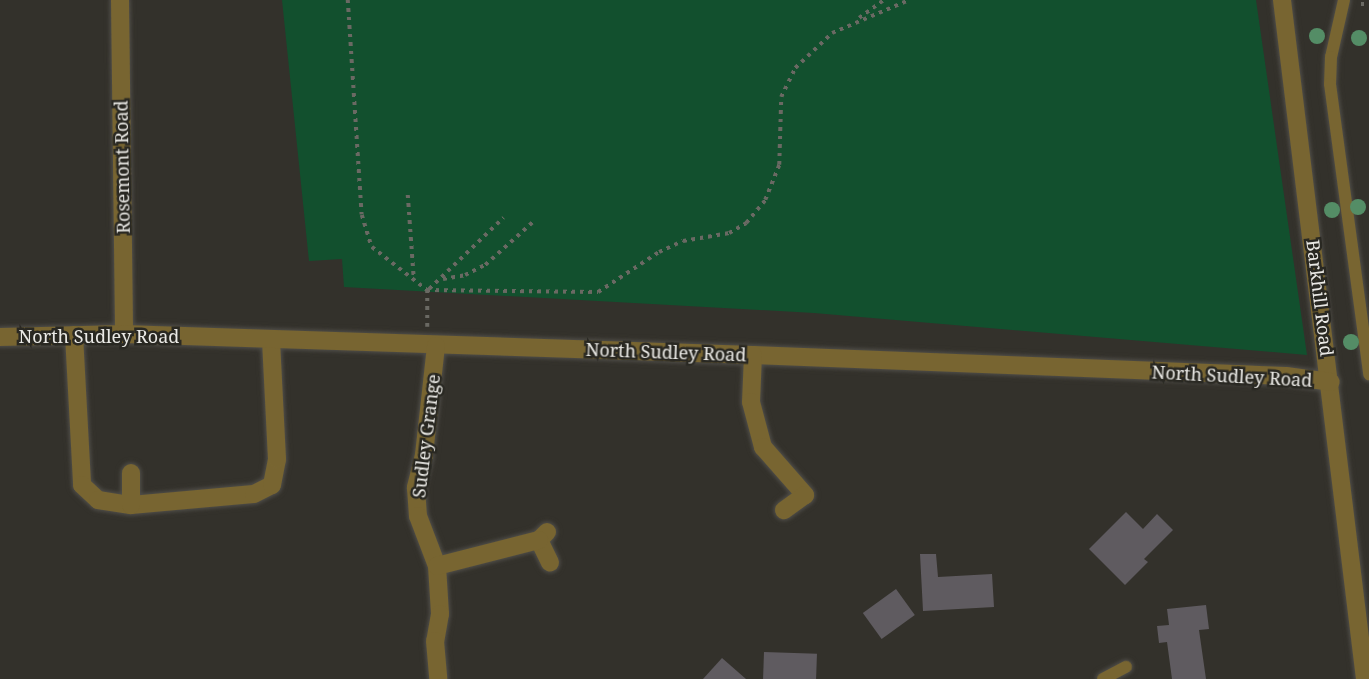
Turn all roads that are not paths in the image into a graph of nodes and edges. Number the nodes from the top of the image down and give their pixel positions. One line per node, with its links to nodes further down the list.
1 (120, 0): 4 (street, Rosemont Road)
2 (1282, 0): 11 (street, Barkhill Road)
3 (1344, 0): 10 (lane)
4 (124, 334): 5 (street, North Sudley Road); 7 (street, North Sudley Road)
5 (74, 335): 6 (street, North Sudley Road); 13 (street)
6 (0, 337)
7 (271, 340): 8 (street, North Sudley Road); 13 (street)
8 (432, 346): 9 (street, North Sudley Road); 16 (street, Sudley Grange)
9 (753, 355): 11 (street, North Sudley Road); 14 (street)
10 (1369, 374)
11 (1331, 382): 20 (street, Barkhill Road)
12 (131, 473): 13 (street)
13 (131, 505)
14 (785, 510)
15 (550, 563): 16 (street)
16 (437, 566): 18 (street, Sudley Grange)
17 (1126, 667): 19 (lane)
18 (438, 679)
19 (1103, 679)
20 (1365, 679)

